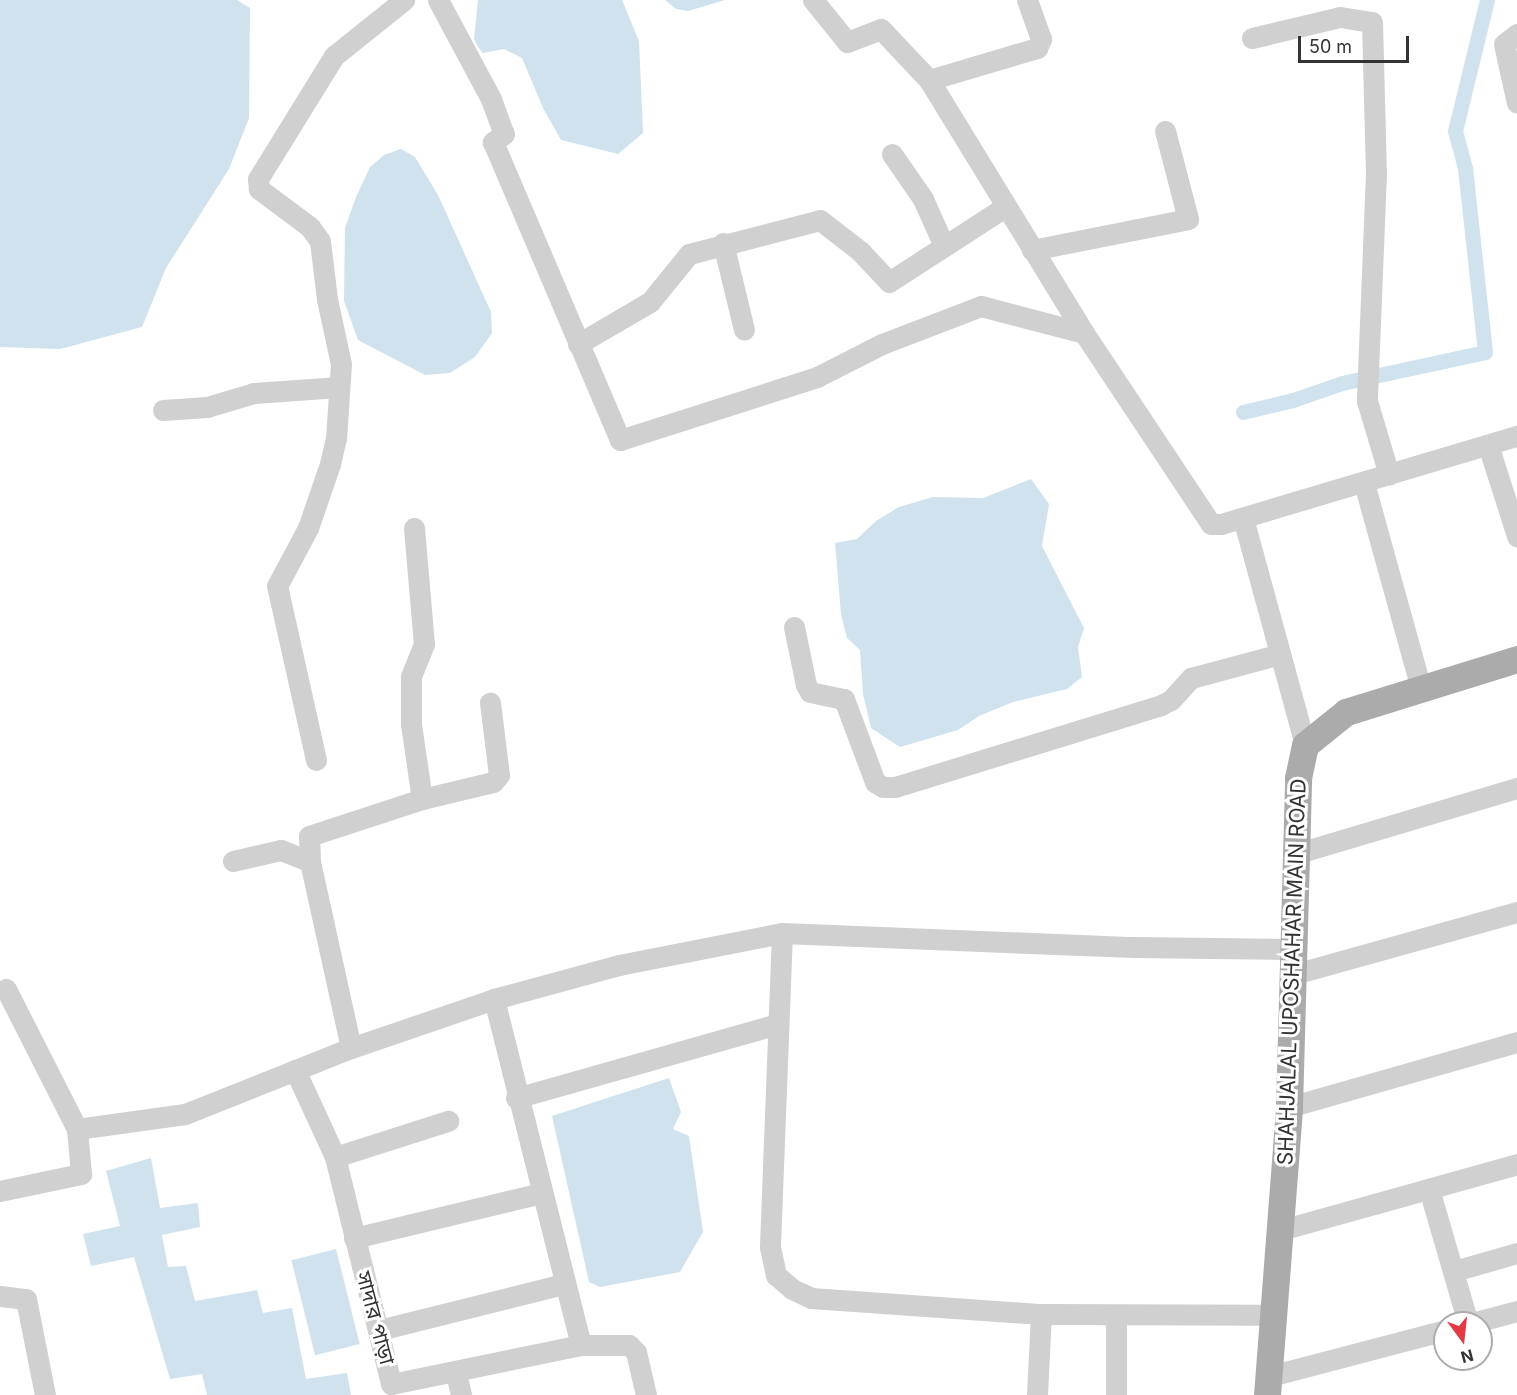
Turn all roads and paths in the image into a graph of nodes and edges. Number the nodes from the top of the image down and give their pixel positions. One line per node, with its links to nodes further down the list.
1 (404, 0): 18 (street)
2 (438, 0): 17 (street)
3 (813, 0): 7 (street)
4 (1027, 0): 7 (street)
5 (1517, 34): 8 (street)
6 (1252, 38): 22 (street)
7 (929, 80): 11 (street)
8 (1517, 103)
9 (1165, 131): 14 (street)
10 (892, 154): 13 (street)
11 (1005, 207): 13 (street); 14 (street)
12 (723, 243): 13 (street); 15 (street); 17 (street)
13 (944, 246)
14 (1032, 250): 16 (street)
15 (744, 330)
16 (1084, 333): 17 (street); 24 (street)
17 (578, 344)
18 (339, 387): 19 (street); 33 (street)
19 (163, 410)
20 (1517, 436): 21 (street)
21 (1488, 444): 22 (street); 26 (street)
22 (1389, 475): 23 (street)
23 (1364, 483): 24 (street); 30 (street)
24 (1243, 518): 28 (street)
25 (414, 528): 35 (street)
26 (1517, 537)
27 (794, 627): 28 (street)
28 (1280, 654): 32 (street)
29 (1517, 659): 30 (main road)
30 (1421, 689): 32 (main road)
31 (490, 703): 35 (street)
32 (1305, 745): 36 (main road, SHAHJALAL UPOSHAHAR MAIN ROAD)
33 (316, 760)
34 (1517, 788): 36 (street)
35 (422, 799): 38 (street)
36 (1295, 854): 41 (main road, SHAHJALAL UPOSHAHAR MAIN ROAD)
37 (233, 861): 38 (street)
38 (310, 862): 46 (street)
39 (1517, 912): 41 (street)
40 (782, 933): 41 (street); 43 (street); 44 (street)
41 (1291, 962): 49 (main road, SHAHJALAL UPOSHAHAR MAIN ROAD)
42 (6, 989): 51 (street)
43 (494, 999): 46 (street); 48 (street)
44 (778, 1024): 48 (street); 65 (street)
45 (1517, 1042): 49 (street)
46 (351, 1048): 47 (street)
47 (295, 1070): 51 (street); 52 (street, সাদার পাড়া)
48 (516, 1098): 56 (street)
49 (1289, 1107): 57 (main road, SHAHJALAL UPOSHAHAR MAIN ROAD)
50 (448, 1121): 52 (street)
51 (77, 1129): 55 (street)
52 (335, 1157): 58 (street, সাদার পাড়া)
53 (1517, 1164): 54 (street)
54 (1429, 1189): 57 (street); 60 (street)
55 (0, 1191)
56 (541, 1193): 58 (street); 61 (street)
57 (1281, 1230): 66 (main road, SHAHJALAL UPOSHAHAR MAIN ROAD)
58 (354, 1238): 69 (street, সাদার পাড়া)
59 (1517, 1253): 60 (street)
60 (1454, 1271): 63 (street)
61 (564, 1284): 69 (street); 71 (street)
62 (0, 1296): 75 (street)
63 (1466, 1311)
64 (1517, 1311): 68 (street)
65 (1041, 1314): 67 (street); 78 (street)
66 (1273, 1315): 67 (street); 73 (main road, SHAHJALAL UPOSHAHAR MAIN ROAD)
67 (1116, 1316): 79 (street)
68 (1493, 1317)
69 (379, 1330): 74 (street, সাদার পাড়া)
70 (1433, 1334): 73 (street)
71 (581, 1345): 72 (street, সাদার পাড়া); 77 (street, সাদার পাড়া)
72 (456, 1373): 74 (street, সাদার পাড়া); 76 (street)
73 (1268, 1385)
74 (390, 1389)
75 (45, 1395)
76 (461, 1395)
77 (646, 1395)
78 (1037, 1395)
79 (1116, 1395)

